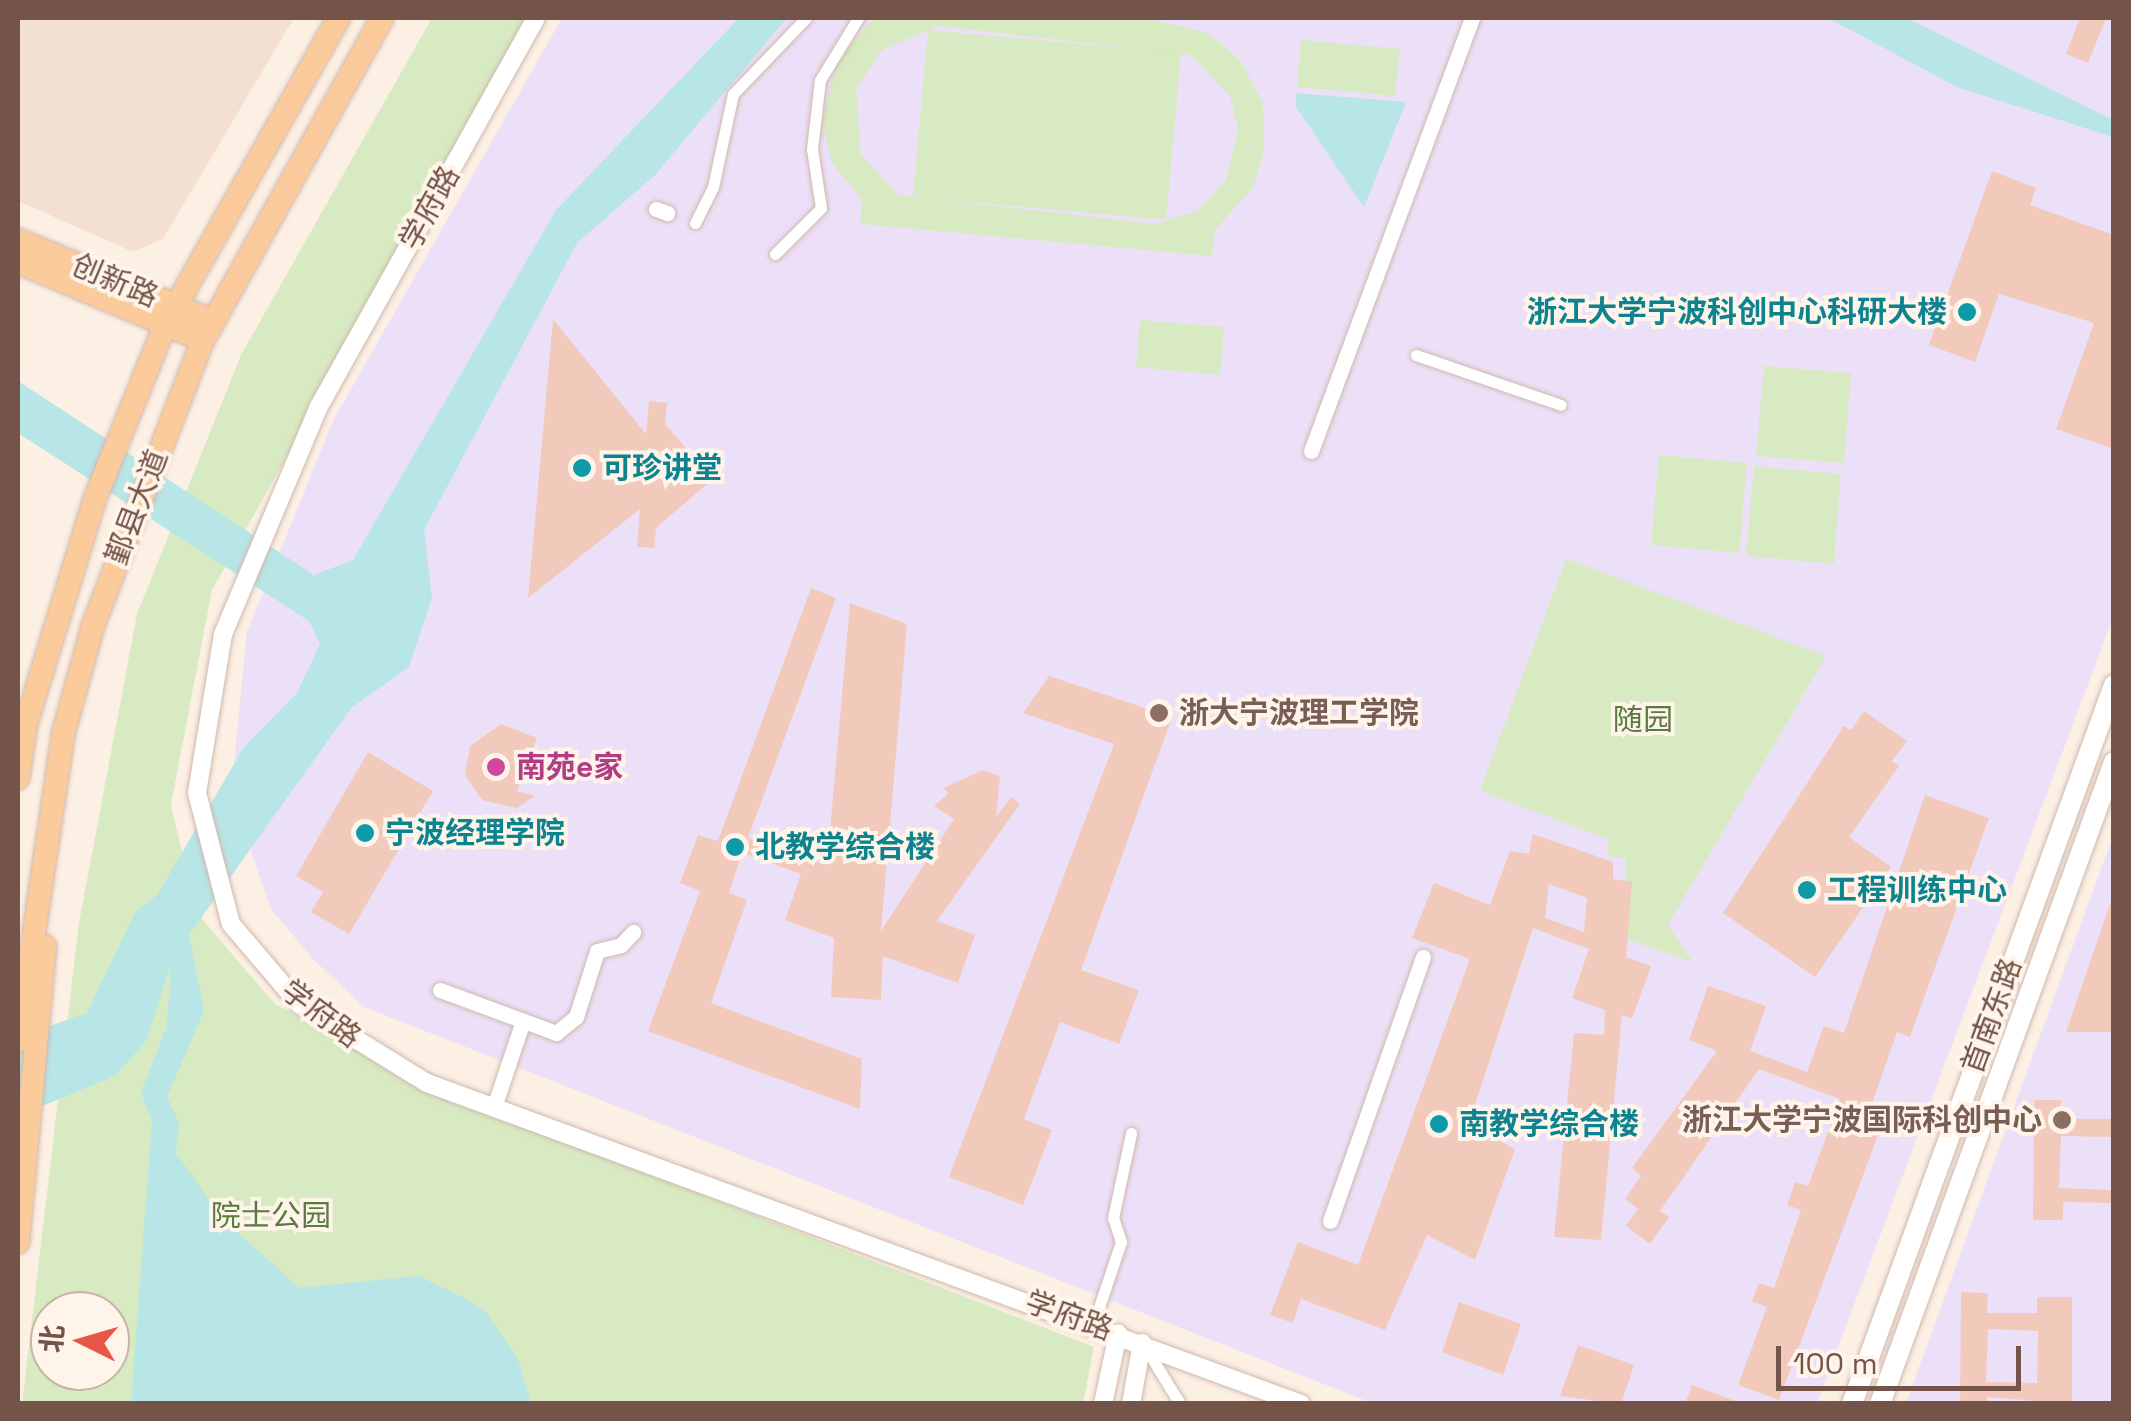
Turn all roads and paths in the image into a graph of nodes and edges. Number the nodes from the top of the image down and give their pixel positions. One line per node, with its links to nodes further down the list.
1 (338, 18): 11 (main road, 鄞县大道)
2 (382, 18): 12 (main road, 鄞县大道)
3 (536, 18): 25 (street, 学府路)
4 (806, 18): 7 (street)
5 (858, 18): 9 (street)
6 (1472, 18): 15 (street)
7 (695, 224)
8 (18, 240): 11 (main road, 创新路)
9 (775, 254)
10 (18, 262): 11 (main road, 创新路)
11 (170, 316): 12 (main road, 创新路); 18 (main road, 鄞县大道)
12 (208, 330): 22 (main road, 鄞县大道)
13 (1416, 355): 14 (street)
14 (1561, 406)
15 (1311, 451)
16 (2114, 686): 36 (main road, 首南东路)
17 (2114, 762): 37 (main road, 首南东路)
18 (18, 778)
19 (634, 932): 23 (street)
20 (1423, 957): 27 (street)
21 (440, 990): 23 (street)
22 (32, 1009): 24 (main road, 鄞县大道); 28 (main road)
23 (523, 1021): 25 (street)
24 (18, 1041)
25 (494, 1107): 29 (street, 学府路)
26 (1131, 1133): 29 (street)
27 (1330, 1221)
28 (18, 1242)
29 (1093, 1325): 30 (street, 学府路)
30 (1118, 1334): 31 (street, 学府路); 32 (street)
31 (1142, 1343): 33 (street); 34 (street); 35 (street, 学府路)
32 (1102, 1404)
33 (1131, 1404)
34 (1180, 1404)
35 (1301, 1404)
36 (1852, 1404)
37 (1880, 1404)

